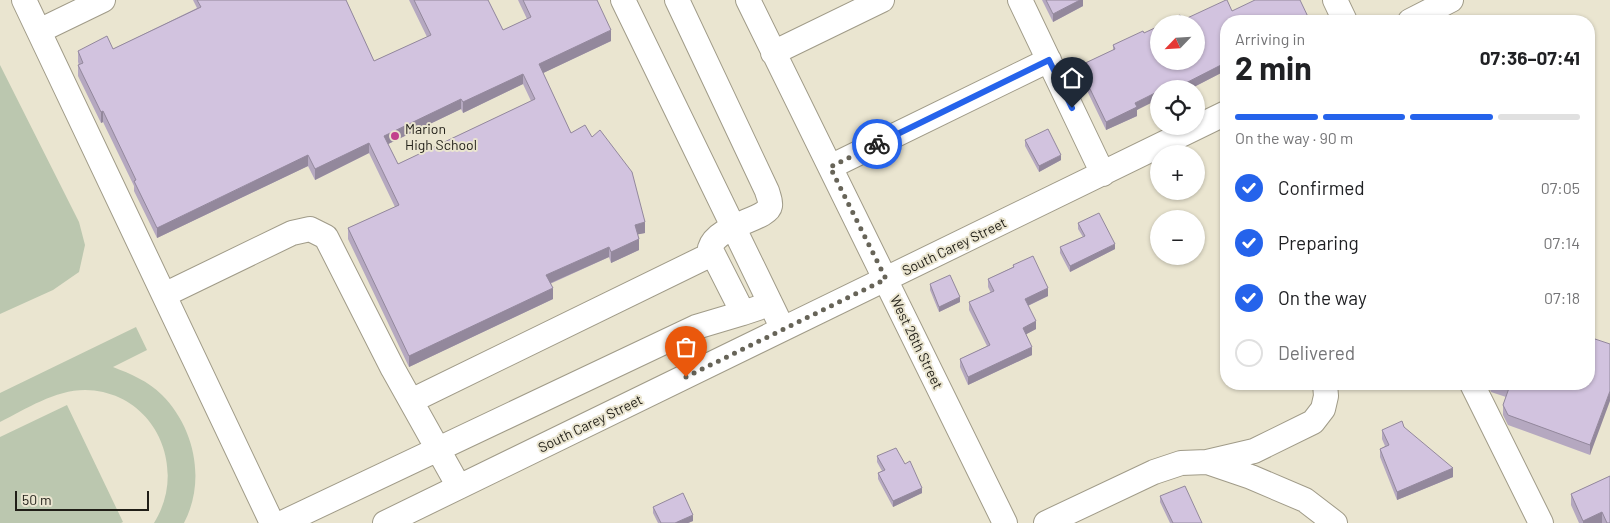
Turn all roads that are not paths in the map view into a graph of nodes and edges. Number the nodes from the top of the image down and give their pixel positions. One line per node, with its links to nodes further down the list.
1 (24, 0): 12 (street)
2 (104, 0): 12 (street)
3 (623, 0): 18 (street)
4 (678, 0): 18 (street)
5 (748, 0): 13 (street, West 26th Street)
6 (882, 0): 13 (street)
7 (1020, 0): 14 (street)
8 (1335, 0): 10 (street)
9 (1451, 0): 11 (street)
10 (1342, 15)
11 (1424, 15)
12 (39, 31): 21 (street)
13 (774, 53): 16 (street, West 26th Street)
14 (1049, 60): 16 (street); 17 (street)
15 (1220, 118): 17 (street, South Carey Street)
16 (830, 167): 20 (street, West 26th Street)
17 (1103, 174): 20 (street, South Carey Street)
18 (732, 227): 19 (street); 22 (street)
19 (712, 254): 23 (street); 27 (street)
20 (886, 279): 24 (street, South Carey Street); 34 (street, West 26th Street)
21 (164, 295): 27 (street); 31 (street)
22 (770, 304): 23 (street); 24 (street)
23 (743, 313): 28 (street)
24 (783, 329): 30 (street, South Carey Street)
25 (1326, 390): 29 (street)
26 (1475, 390): 37 (street)
27 (412, 401): 28 (street)
28 (438, 449): 30 (street); 32 (street)
29 (1207, 462): 35 (street); 36 (street)
30 (459, 487): 33 (street, South Carey Street)
31 (272, 523)
32 (282, 523)
33 (385, 523)
34 (1005, 523)
35 (1046, 523)
36 (1335, 523)
37 (1541, 523)

